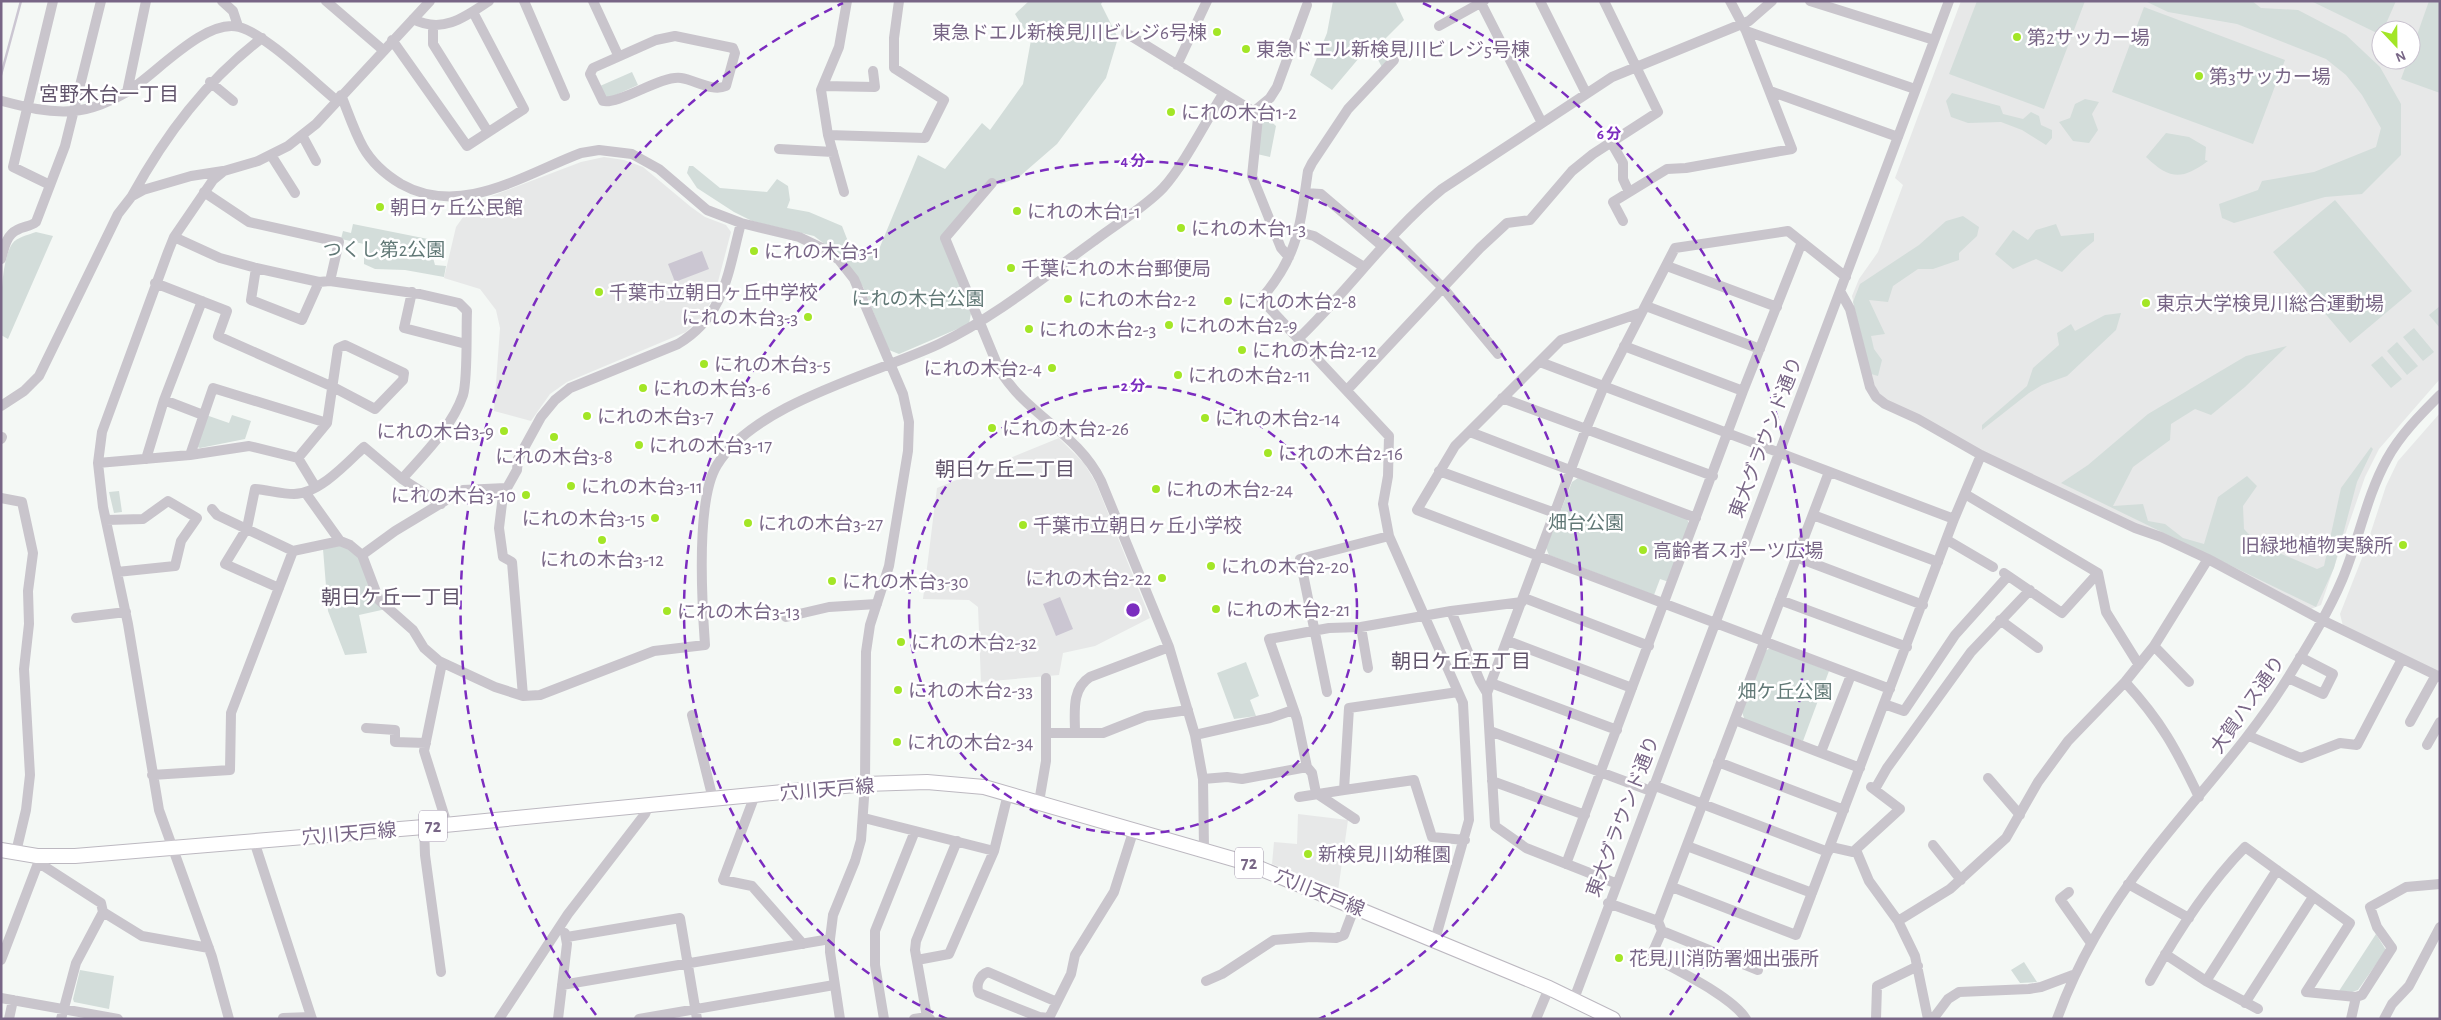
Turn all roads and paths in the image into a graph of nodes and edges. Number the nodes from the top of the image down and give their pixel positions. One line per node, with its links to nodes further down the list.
1 (53, 1): 48 (street)
2 (101, 1): 49 (street)
3 (146, 1): 41 (street)
4 (222, 1): 24 (street)
5 (326, 1): 31 (street)
6 (430, 1): 22 (street)
7 (489, 1): 21 (street)
8 (524, 1): 44 (street)
9 (593, 1): 32 (street)
10 (847, 1): 38 (street)
11 (899, 1): 54 (street)
12 (1207, 1): 34 (street)
13 (1540, 1): 42 (street)
14 (1604, 1): 35 (street)
15 (1730, 1): 26 (street)
16 (1772, 1): 26 (street)
17 (1810, 1): 30 (street)
18 (1949, 1): 30 (street, 東大グラウンド通り)
19 (1482, 2): 25 (street); 51 (street)
20 (1307, 5): 50 (street)
21 (473, 12): 23 (street); 52 (street)
22 (412, 19): 23 (street); 29 (street)
23 (433, 25): 52 (street)
24 (238, 26): 28 (street); 41 (street)
25 (1439, 26)
26 (1744, 28): 35 (street); 39 (street); 40 (street)
27 (1126, 33): 34 (street)
28 (262, 38): 37 (street); 45 (street)
29 (392, 40): 31 (street); 52 (street)
30 (1934, 40): 39 (street, 東大グラウンド通り)
31 (383, 50): 45 (street)
32 (618, 55): 32 (street)
33 (1394, 60): 68 (street)
34 (1177, 65): 43 (street)
35 (1635, 67): 42 (street); 56 (street)
36 (874, 71): 38 (street)
37 (210, 82): 47 (street); 69 (street)
38 (823, 86): 54 (street)
39 (1915, 89): 55 (street, 東大グラウンド通り)
40 (1770, 91): 55 (street); 66 (street)
41 (126, 92): 49 (street)
42 (1586, 93): 51 (street)
43 (1223, 94): 50 (street); 92 (street)
44 (565, 96)
45 (339, 97): 53 (street); 71 (street)
46 (2, 101): 48 (street)
47 (233, 101)
48 (26, 108): 49 (street); 63 (street)
49 (74, 111): 63 (street)
50 (1253, 112): 77 (street)
51 (1542, 123): 73 (street)
52 (488, 132)
53 (302, 135): 59 (street); 60 (street)
54 (828, 135): 58 (street)
55 (1898, 137): 82 (street, 東大グラウンド通り)
56 (1611, 142): 66 (street); 86 (street)
57 (779, 149): 58 (street)
58 (833, 152): 65 (street)
59 (271, 155): 61 (street); 67 (street)
60 (316, 161)
61 (224, 171): 64 (street); 69 (street)
62 (992, 183): 92 (street)
63 (50, 185): 78 (street)
64 (204, 192): 74 (street); 83 (street)
65 (844, 192)
66 (1629, 192): 70 (street)
67 (295, 193)
68 (1305, 193): 72 (street); 76 (street)
69 (132, 196): 107 (street)
70 (1623, 221)
71 (741, 222): 99 (street); 125 (street)
72 (1299, 232): 77 (street); 80 (street)
73 (1392, 236): 76 (street); 86 (street)
74 (174, 237): 81 (street); 85 (street)
75 (1802, 242): 79 (street); 82 (street); 90 (street)
76 (1382, 246): 80 (street)
77 (1289, 257): 93 (street)
78 (1, 259)
79 (1667, 266): 90 (street); 91 (street)
80 (1364, 267): 93 (street)
81 (256, 268): 84 (street); 84 (street)
82 (1846, 277): 87 (street, 東大グラウンド通り)
83 (330, 281): 84 (street); 88 (street)
84 (319, 282)
85 (155, 283): 89 (street); 118 (street)
86 (1444, 289): 97 (street); 102 (street)
87 (1840, 291): 113 (street, 東大グラウンド通り); 115 (street)
88 (412, 292): 94 (street); 94 (street)
89 (202, 301): 101 (street); 106 (street)
90 (1777, 307): 96 (street)
91 (1643, 309): 95 (street); 96 (street); 98 (street)
92 (979, 323): 99 (street); 170 (street)
93 (1298, 338): 102 (street)
94 (466, 344): 123 (street)
95 (1624, 346): 100 (street); 103 (street)
96 (1760, 349): 103 (street)
97 (1498, 354)
98 (1540, 362): 100 (street); 105 (street)
99 (891, 364): 153 (street); 189 (street)
100 (1604, 386): 110 (street); 112 (street)
101 (333, 387): 101 (street); 109 (street)
102 (1347, 390): 137 (street)
103 (1743, 391): 112 (street)
104 (2440, 395): 162 (street, 大賀ハス通り)
105 (1502, 398): 110 (street); 111 (street)
106 (164, 400): 108 (street); 117 (street)
107 (1, 406)
108 (203, 415): 109 (street); 114 (street)
109 (327, 423): 116 (street)
110 (1586, 429): 120 (street); 122 (street)
111 (1470, 432): 119 (street); 120 (street)
112 (1728, 434): 113 (street); 122 (street)
113 (1778, 452): 121 (street); 163 (street, 東大グラウンド通り)
114 (190, 455): 116 (street); 117 (street)
115 (1981, 455): 127 (street); 144 (street)
116 (298, 458): 124 (street)
117 (146, 459): 118 (street)
118 (98, 463): 135 (street)
119 (1440, 471): 131 (street); 142 (street)
120 (1571, 472): 131 (street); 133 (street)
121 (1829, 472): 132 (street); 134 (street)
122 (1713, 476): 133 (street)
123 (402, 479): 124 (street); 129 (street)
124 (315, 486): 126 (street)
125 (506, 488): 129 (street); 189 (street)
126 (306, 492): 136 (street); 138 (street)
127 (1965, 494): 134 (street); 148 (street)
128 (1, 498): 247 (street)
129 (440, 504): 141 (street)
130 (212, 509): 136 (street)
131 (1555, 513): 142 (street)
132 (1813, 515): 143 (street); 145 (street)
133 (1696, 518): 154 (street)
134 (1954, 519): 139 (street)
135 (106, 520): 146 (street); 146 (street)
136 (246, 528): 140 (street); 149 (street)
137 (1389, 536): 158 (street); 165 (street)
138 (340, 540): 140 (street); 141 (street)
139 (1947, 540): 145 (street); 147 (street)
140 (293, 551): 149 (street)
141 (362, 555): 175 (street)
142 (1539, 556): 151 (street); 154 (street)
143 (1796, 557): 152 (street); 155 (street)
144 (2208, 559): 162 (street); 169 (street)
145 (1938, 562): 155 (street)
146 (117, 572): 157 (street)
147 (2001, 572): 150 (street); 190 (street)
148 (2098, 573): 150 (street); 176 (street)
149 (279, 588): 211 (street)
150 (2030, 590): 161 (street)
151 (1523, 600): 156 (street); 166 (street); 168 (street)
152 (1780, 600): 167 (street); 171 (street)
153 (877, 604): 159 (street); 215 (street)
154 (1665, 604): 163 (street); 168 (street)
155 (1923, 605): 171 (street)
156 (1451, 611): 158 (street); 184 (street)
157 (126, 612): 160 (street); 211 (street)
158 (1426, 615): 164 (street); 188 (street)
159 (786, 617)
160 (76, 618)
161 (2000, 620): 172 (street); 245 (street)
162 (2322, 620): 173 (street, 大賀ハス通り); 174 (street)
163 (1714, 622): 167 (street); 216 (street, 東大グラウンド通り)
164 (1361, 627): 165 (street); 177 (street)
165 (1316, 631): 187 (street); 192 (street)
166 (1508, 641): 184 (street); 185 (street)
167 (1764, 642): 178 (street); 194 (street)
168 (1649, 646): 185 (street)
169 (2154, 646): 176 (street); 183 (street)
170 (1169, 647): 191 (street); 201 (street)
171 (1907, 647): 186 (street)
172 (2038, 648)
173 (2300, 657): 181 (street, 大賀ハス通り); 181 (street)
174 (2402, 659): 179 (street); 203 (street)
175 (442, 663): 189 (street); 204 (street)
176 (2139, 665): 182 (street)
177 (1368, 668)
178 (1851, 675): 186 (street); 206 (street)
179 (2438, 676): 195 (street)
180 (1046, 678): 200 (street)
181 (2288, 678): 203 (street, 大賀ハス通り)
182 (2125, 682): 222 (street); 229 (street)
183 (2189, 682)
184 (1489, 688): 198 (street); 199 (street)
185 (1632, 688): 198 (street)
186 (1890, 689): 190 (street)
187 (1327, 692)
188 (1458, 692): 217 (street); 236 (street)
189 (523, 696)
190 (1884, 704): 209 (street)
191 (1188, 710): 201 (street); 202 (street)
192 (1293, 710): 202 (street); 208 (street)
193 (692, 715): 223 (street)
194 (1735, 720): 206 (street); 207 (street)
195 (2410, 722)
196 (2440, 722): 205 (street)
197 (366, 728): 204 (street)
198 (1617, 730): 210 (street)
199 (1490, 731): 210 (street); 214 (street)
200 (1046, 733): 201 (street); 224 (street)
201 (1075, 733)
202 (1195, 735): 212 (street)
203 (2249, 736): 222 (street, 大賀ハス通り)
204 (426, 743): 232 (street)
205 (2427, 745)
206 (1821, 752): 209 (street)
207 (1718, 762): 225 (street); 227 (street)
208 (1307, 767): 212 (street); 218 (street)
209 (1860, 768): 227 (street)
210 (1601, 773): 216 (street); 228 (street)
211 (152, 775): 241 (street)
212 (1203, 778): 242 (street)
213 (1988, 778): 229 (street)
214 (1492, 781): 228 (street); 249 (street)
215 (865, 784): 219 (main road, 穴川天戸線 / 72); 220 (main road, 穴川天戸線 / 72); 230 (street)
216 (1652, 788): 225 (street); 252 (street, 東大グラウンド通り)
217 (1344, 790): 218 (street); 236 (street)
218 (1316, 793): 221 (street); 231 (street)
219 (1008, 794): 224 (main road, 穴川天戸線 / 72); 246 (street)
220 (755, 795): 223 (main road, 穴川天戸線 / 72); 272 (street)
221 (1299, 797)
222 (2199, 797): 253 (street, 大賀ハス通り)
223 (713, 799): 226 (main road, 穴川天戸線 / 72)
224 (1039, 802): 234 (main road, 穴川天戸線 / 72)
225 (1702, 804): 240 (street); 244 (street)
226 (649, 805): 232 (main road, 穴川天戸線 / 72); 264 (street)
227 (1844, 810): 244 (street)
228 (1585, 815): 249 (street)
229 (2020, 816): 251 (street)
230 (864, 818): 235 (street); 268 (street)
231 (1355, 819)
232 (447, 824): 233 (main road, 穴川天戸線 / 72)
233 (424, 827): 237 (main road, 穴川天戸線 / 72); 280 (street)
234 (1134, 828): 242 (main road, 穴川天戸線 / 72); 292 (street)
235 (915, 831): 238 (street); 307 (street)
236 (1465, 840): 269 (street)
237 (254, 841): 241 (main road, 穴川天戸線 / 72); 299 (street)
238 (956, 841): 246 (street); 276 (street)
239 (1933, 845): 251 (street)
240 (1687, 846): 255 (street); 257 (street)
241 (174, 848): 248 (main road, 穴川天戸線 / 72); 273 (street)
242 (1204, 849): 260 (main road, 穴川天戸線 / 72)
243 (1, 850): 247 (main road, 穴川天戸線 / 72)
244 (1830, 850): 245 (street); 257 (street)
245 (1856, 850): 263 (street)
246 (994, 851): 276 (street)
247 (16, 852): 248 (main road, 穴川天戸線 / 72)
248 (40, 859): 261 (street); 270 (street)
249 (1566, 864): 252 (street)
250 (2277, 870): 258 (street); 262 (street); 283 (street)
251 (1961, 880): 263 (street)
252 (1616, 883): 259 (street, 東大グラウンド通り)
253 (2128, 884): 262 (street); 271 (street, 大賀ハス通り)
254 (2440, 884): 288 (street)
255 (1672, 887): 257 (street); 265 (street)
256 (2069, 892): 271 (street)
257 (1812, 893)
258 (2313, 897): 288 (street); 293 (street)
259 (1608, 903): 265 (street); 290 (street, 東大グラウンド通り)
260 (1355, 906): 269 (main road, 穴川天戸線 / 72); 282 (street)
261 (103, 912): 273 (street); 295 (street)
262 (2189, 918): 274 (street)
263 (1898, 921): 278 (street)
264 (562, 925): 267 (street); 303 (street)
265 (1660, 926): 279 (street); 311 (street)
266 (2440, 926): 317 (street)
267 (567, 937): 277 (street); 285 (street)
268 (830, 939): 272 (street); 286 (street)
269 (1435, 940): 287 (main road, 穴川天戸線 / 72)
270 (4, 943): 275 (street)
271 (2091, 943): 281 (street, 大賀ハス通り)
272 (803, 944): 277 (street)
273 (208, 948): 302 (street)
274 (2165, 954): 283 (street); 284 (street)
275 (1, 960)
276 (917, 960): 300 (street)
277 (687, 963): 285 (street); 296 (street)
278 (1918, 966): 312 (street); 313 (street)
279 (1758, 970)
280 (441, 972)
281 (2073, 975): 314 (street); 315 (street, 大賀ハス通り)
282 (1206, 981)
283 (2206, 981): 293 (street)
284 (2150, 982)
285 (562, 985): 304 (street)
286 (834, 985): 296 (street); 306 (street)
287 (1549, 988): 290 (main road, 穴川天戸線 / 72); 309 (street)
288 (2356, 997): 316 (street)
289 (1, 998): 291 (street)
290 (1574, 999): 310 (main road, 穴川天戸線 / 72)
291 (13, 1000): 295 (street); 301 (street)
292 (1057, 1002): 292 (street)
293 (2245, 1003): 294 (street)
294 (2258, 1009)
295 (62, 1014): 297 (street)
296 (696, 1014): 305 (street)
297 (114, 1018)
298 (283, 1018): 299 (street)
299 (312, 1018)
300 (928, 1018): 308 (street)
301 (9, 1019)
302 (229, 1019)
303 (499, 1019)
304 (558, 1019)
305 (638, 1019)
306 (840, 1019)
307 (884, 1019)
308 (914, 1019)
309 (1536, 1019)
310 (1612, 1019)
311 (1746, 1019)
312 (1876, 1019)
313 (1928, 1019)
314 (1933, 1019)
315 (2057, 1019)
316 (2351, 1019)
317 (2384, 1019)

